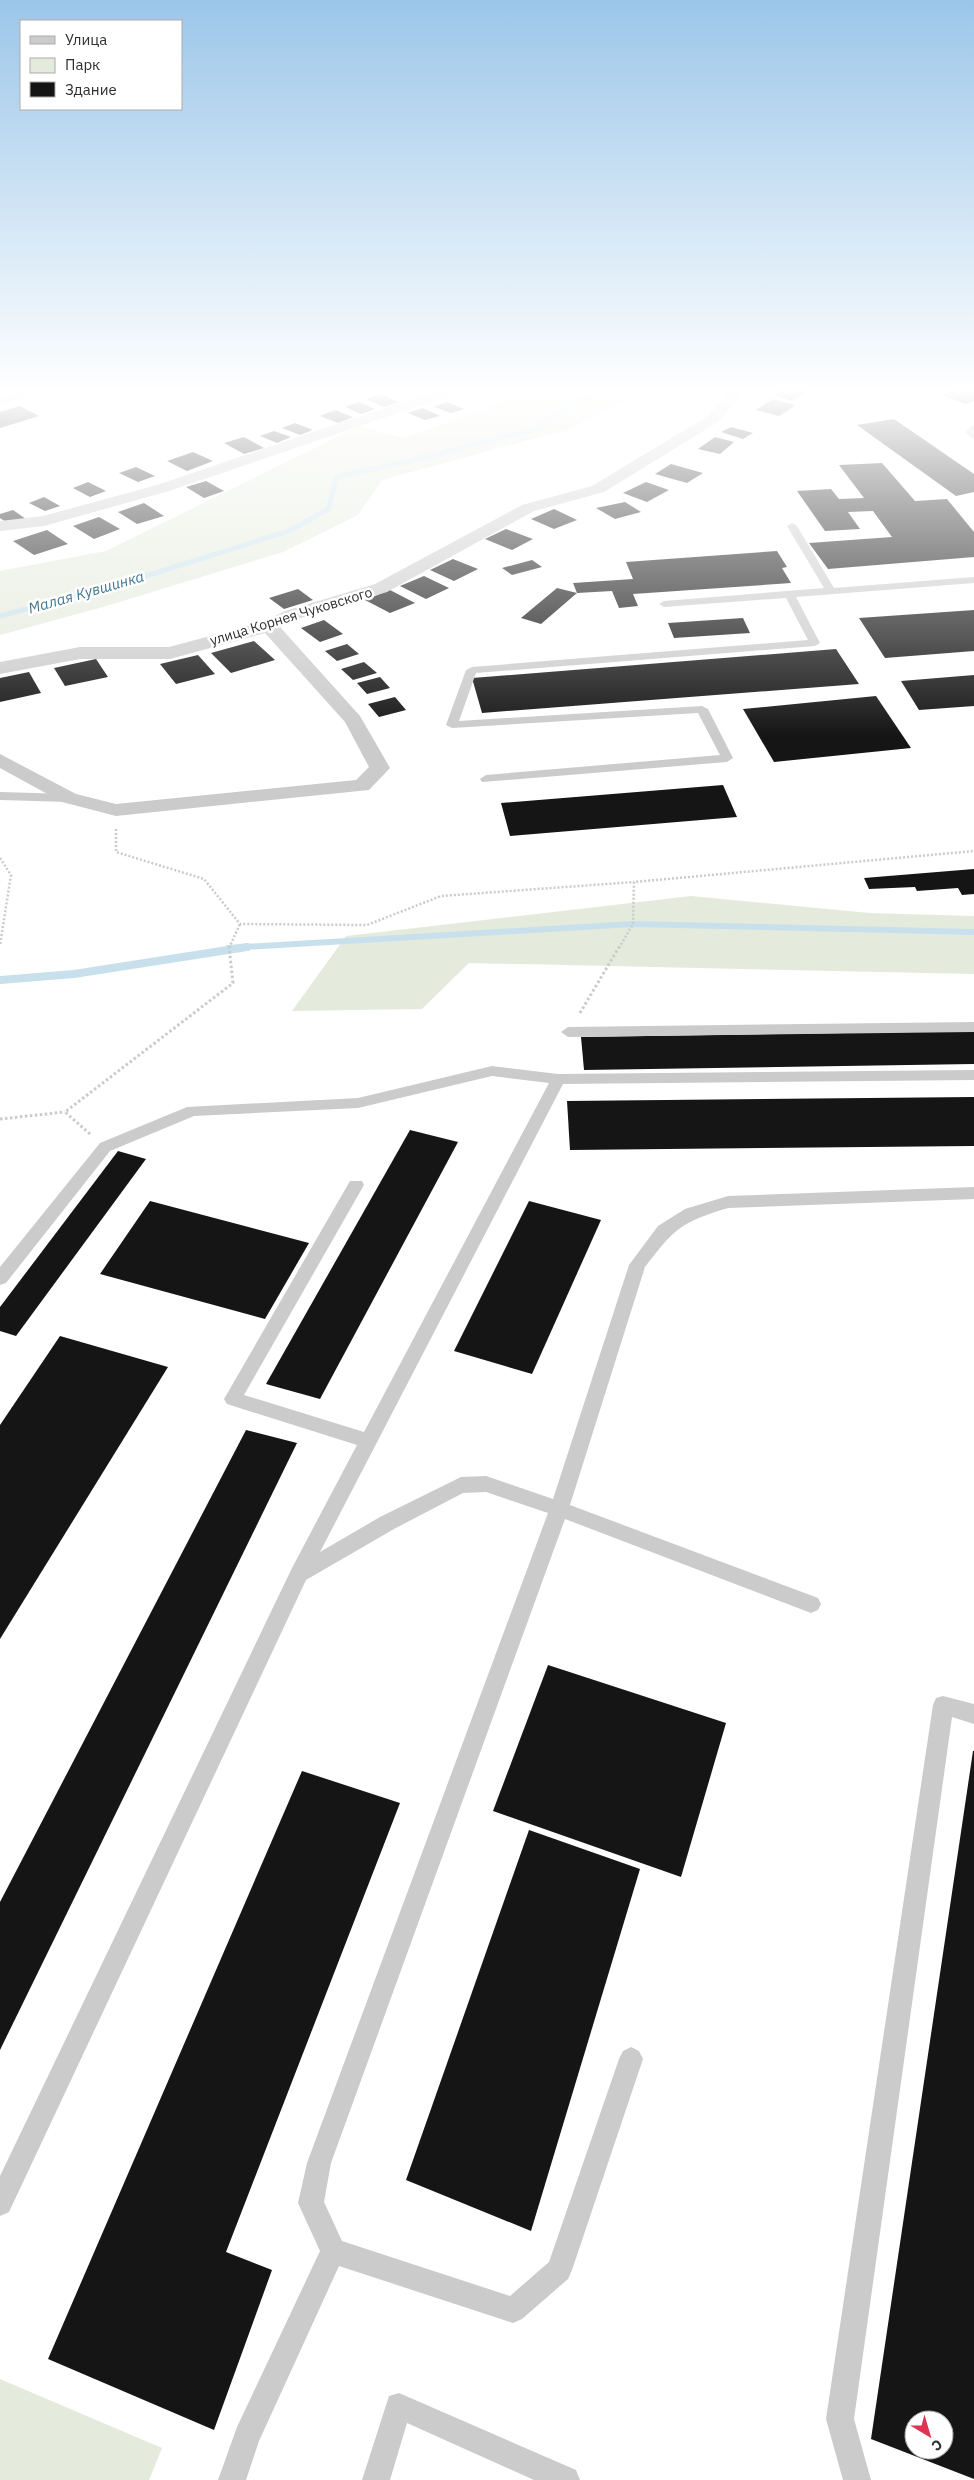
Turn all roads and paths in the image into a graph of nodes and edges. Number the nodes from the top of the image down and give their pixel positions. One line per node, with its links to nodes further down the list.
1 (103, 505): 3 (street)
2 (540, 505): 11 (street, улица Корнея Чуковского)
3 (44, 521): 4 (street); 6 (street)
4 (0, 526)
5 (792, 526): 8 (lane)
6 (0, 535)
7 (974, 580): 8 (lane)
8 (831, 591): 9 (lane)
9 (789, 594): 10 (lane); 14 (lane)
10 (664, 604)
11 (269, 626): 12 (street, улица Корнея Чуковского); 17 (street)
12 (0, 668)
13 (0, 760): 16 (street)
14 (486, 779)
15 (0, 796): 16 (lane)
16 (69, 798): 17 (street)
17 (116, 810): 21 (path)
18 (974, 851): 20 (path)
19 (0, 858): 22 (path)
20 (634, 882): 21 (path); 24 (path)
21 (240, 924): 27 (path)
22 (0, 945)
23 (974, 1027): 24 (lane)
24 (568, 1032)
25 (974, 1075): 26 (lane)
26 (558, 1079): 29 (lane); 33 (lane)
27 (65, 1112): 28 (path); 29 (path)
28 (0, 1119)
29 (105, 1147): 32 (lane)
30 (356, 1185): 33 (lane)
31 (974, 1192): 34 (lane)
32 (0, 1279)
33 (369, 1441): 35 (lane)
34 (559, 1510): 35 (lane); 36 (lane); 40 (lane)
35 (299, 1574): 39 (lane)
36 (811, 1604)
37 (974, 1714): 44 (lane)
38 (630, 2059): 40 (lane)
39 (0, 2203)
40 (334, 2251): 41 (lane)
41 (232, 2480)
42 (376, 2480): 43 (lane)
43 (566, 2480)
44 (857, 2480)

